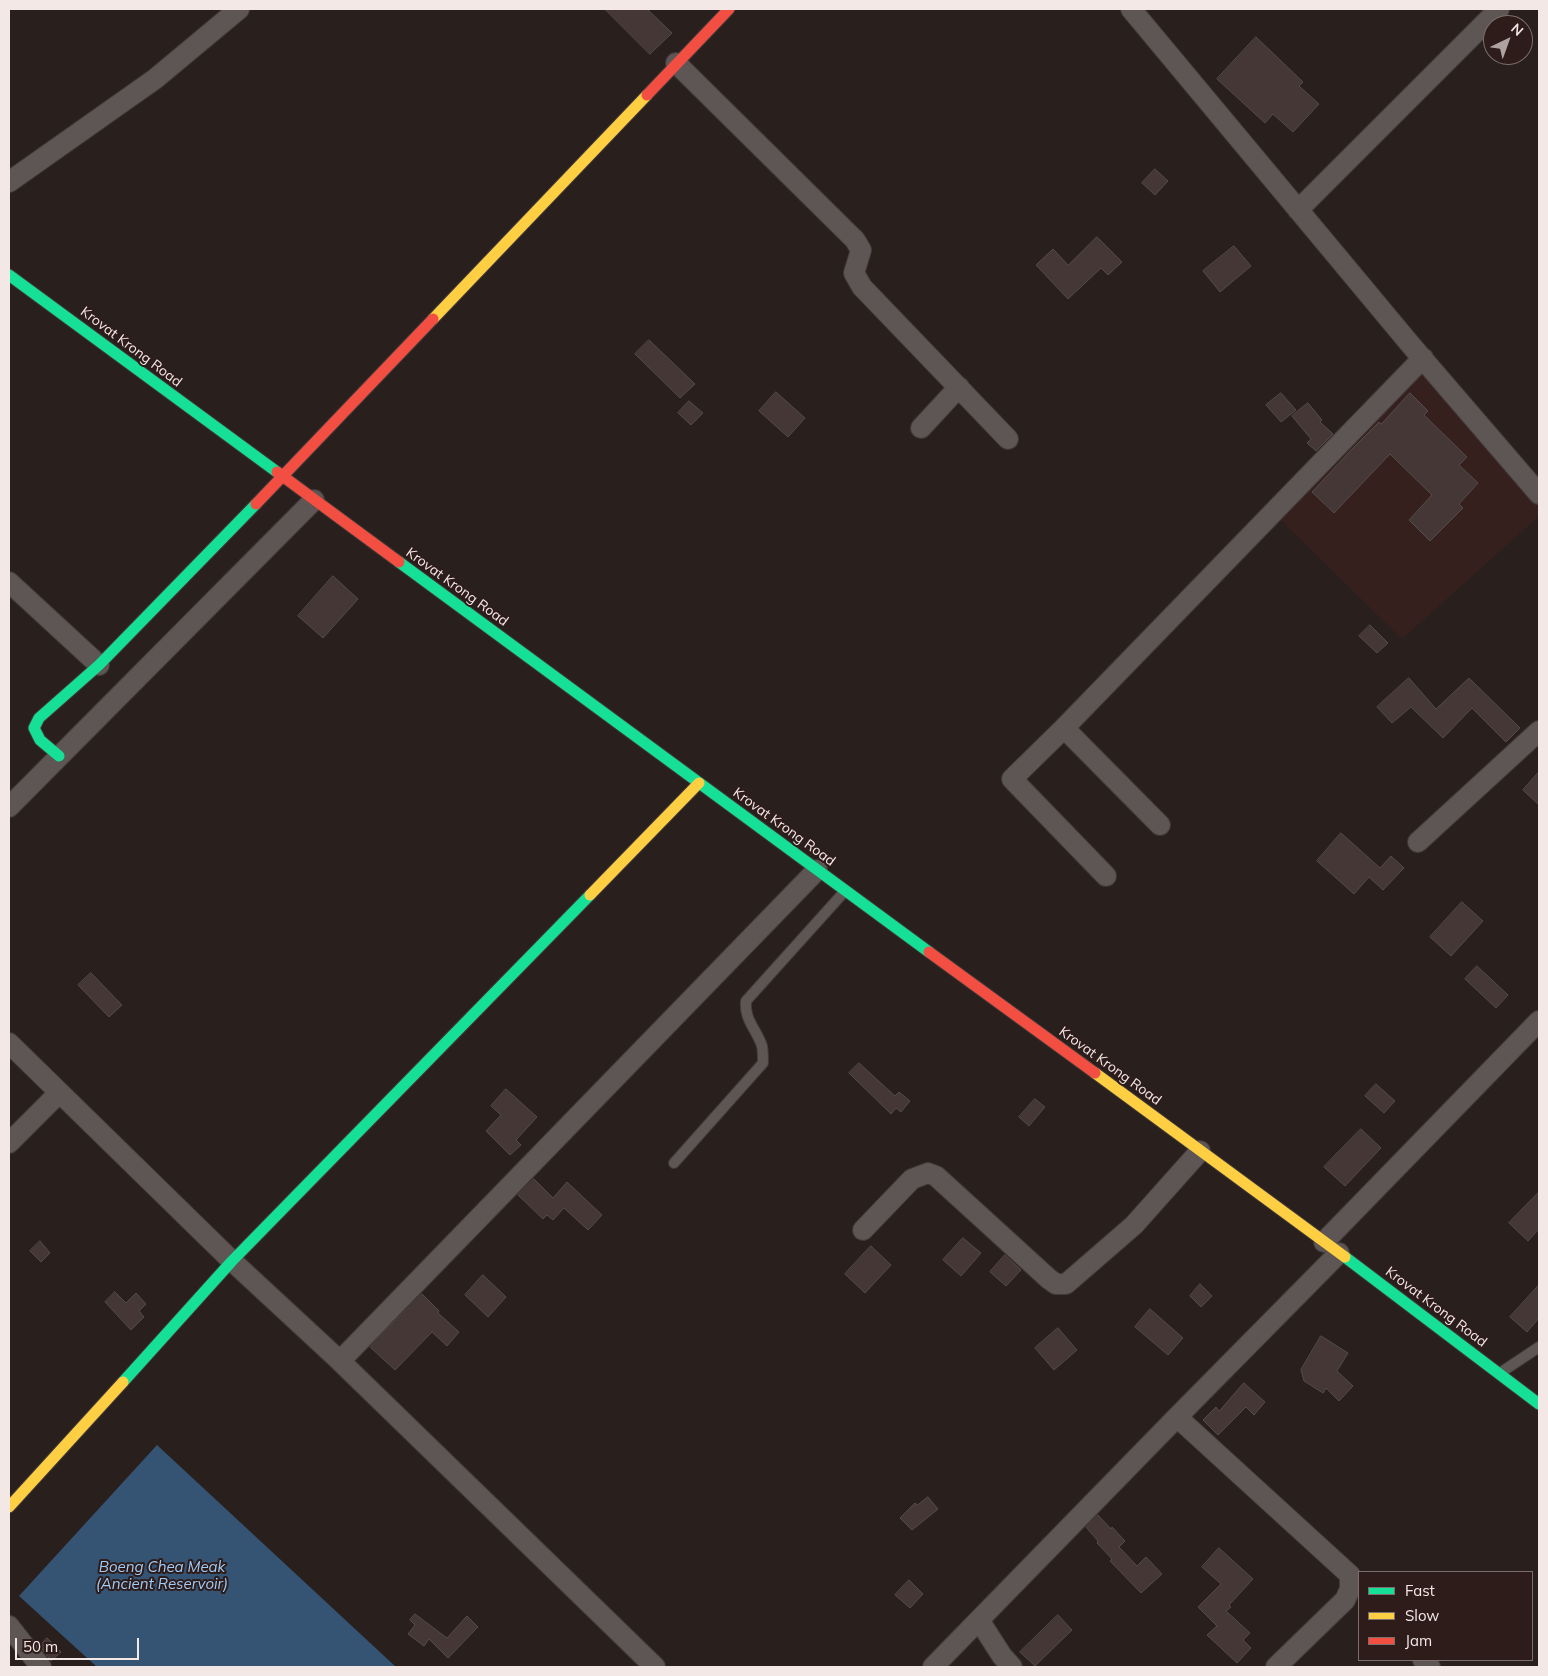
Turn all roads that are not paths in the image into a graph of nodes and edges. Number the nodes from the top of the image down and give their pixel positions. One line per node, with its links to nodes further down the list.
1 (239, 9): 6 (street)
2 (730, 9): 5 (main road)
3 (1132, 9): 7 (street)
4 (1499, 9): 7 (street)
5 (676, 63): 10 (street); 13 (main road)
6 (9, 182)
7 (1298, 210): 9 (street)
8 (9, 275): 13 (main road, Krovat Krong Road)
9 (1423, 358): 14 (street); 18 (street)
10 (959, 387): 11 (street); 12 (street)
11 (921, 428)
12 (1008, 439)
13 (282, 478): 15 (main road, Krovat Krong Road); 17 (main road)
14 (1539, 494)
15 (314, 500): 20 (street); 21 (main road, Krovat Krong Road)
16 (9, 582): 17 (street)
17 (99, 665): 20 (main road)
18 (1064, 728): 23 (street); 26 (street)
19 (1539, 731): 24 (street)
20 (59, 756): 22 (street)
21 (699, 783): 25 (main road, Krovat Krong Road); 36 (main road)
22 (9, 807)
23 (1160, 825)
24 (1418, 842)
25 (817, 870): 27 (main road, Krovat Krong Road); 38 (street)
26 (1106, 876)
27 (845, 891): 32 (main road, Krovat Krong Road); 33 (lane)
28 (1539, 1021): 35 (street)
29 (9, 1043): 30 (street)
30 (59, 1093): 31 (street); 36 (street)
31 (9, 1143)
32 (1200, 1151): 34 (street); 35 (main road, Krovat Krong Road)
33 (674, 1163)
34 (863, 1230)
35 (1332, 1248): 39 (main road, Krovat Krong Road); 41 (street)
36 (232, 1261): 38 (street); 42 (main road)
37 (1539, 1347): 39 (lane)
38 (340, 1361): 47 (street)
39 (1499, 1374): 40 (main road, Krovat Krong Road)
40 (1539, 1404)
41 (1177, 1417): 43 (street); 44 (street)
42 (9, 1507)
43 (1355, 1587): 50 (street)
44 (979, 1620): 48 (street); 49 (street)
45 (9, 1626): 46 (street)
46 (41, 1667)
47 (655, 1667)
48 (934, 1667)
49 (1012, 1667)
50 (1276, 1667)

